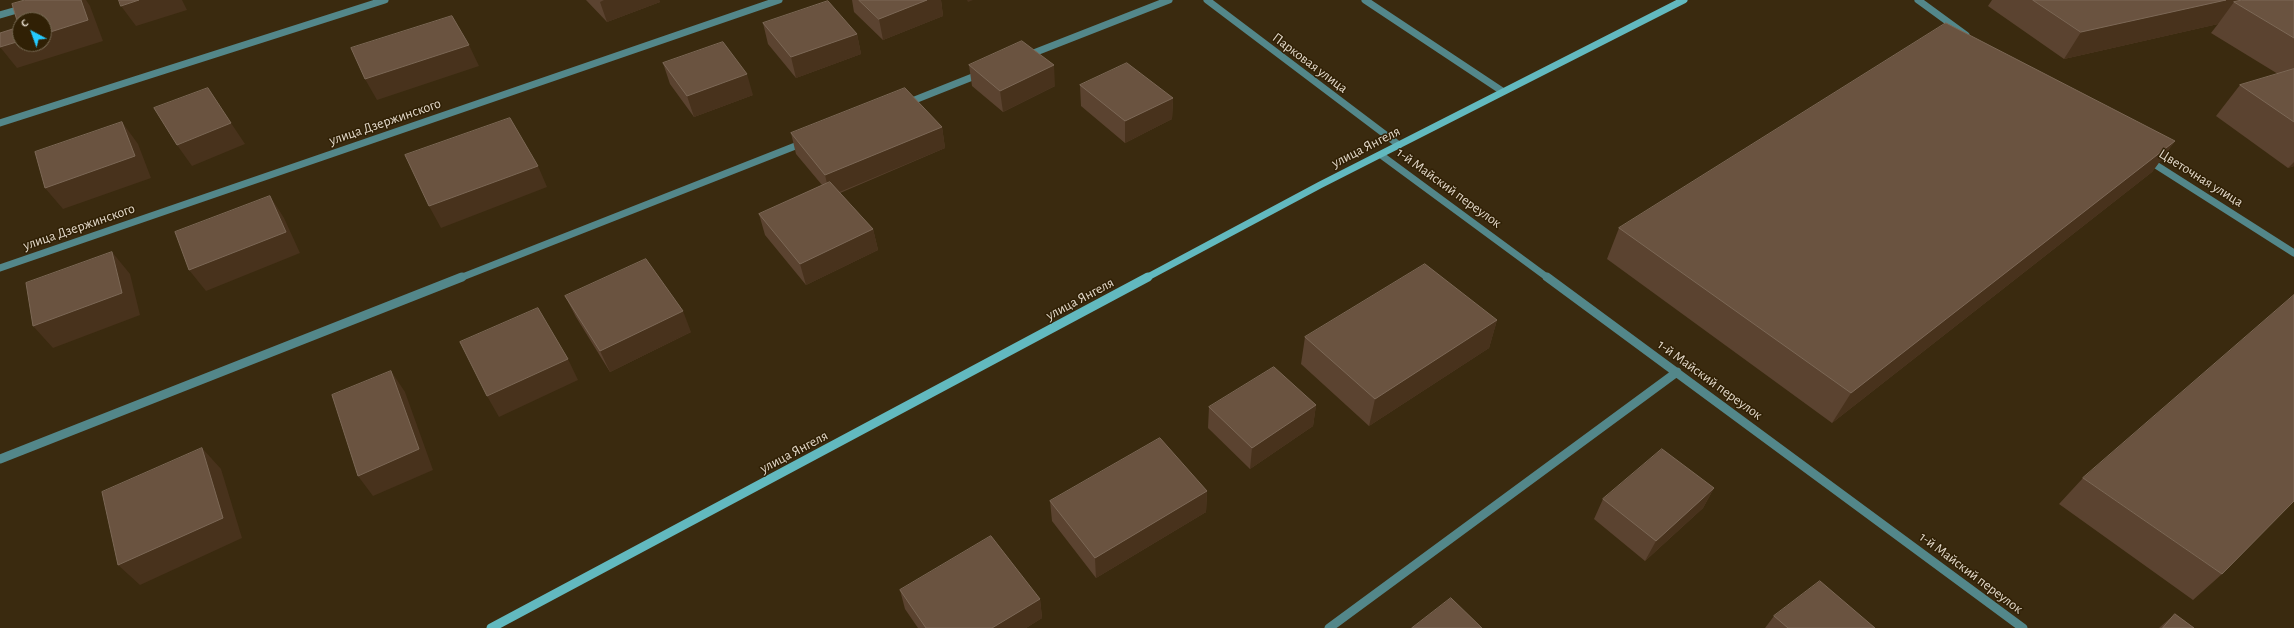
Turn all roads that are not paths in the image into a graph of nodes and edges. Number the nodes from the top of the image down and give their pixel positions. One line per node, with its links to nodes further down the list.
1 (384, 0): 15 (street)
2 (779, 0): 21 (street, улица Дзержинского)
3 (1169, 0): 11 (street)
4 (1207, 0): 17 (street, Парковая улица)
5 (1366, 0): 13 (street)
6 (1684, 0): 13 (main road, улица Янгеля)
7 (1918, 0): 10 (street)
8 (30, 6): 9 (street)
9 (0, 15)
10 (1975, 42)
11 (1019, 59)
12 (989, 70): 14 (street)
13 (1502, 91): 17 (main road, улица Янгеля)
14 (900, 106)
15 (0, 124)
16 (811, 141): 23 (street)
17 (1399, 145): 18 (main road, улица Янгеля)
18 (1381, 155): 22 (street, 1-й Майский переулок); 24 (main road, улица Янгеля)
19 (2142, 156): 20 (street, Цветочная улица)
20 (2294, 253)
21 (0, 268)
22 (1677, 372): 25 (street); 26 (street, 1-й Майский переулок)
23 (0, 459)
24 (492, 628)
25 (1329, 628)
26 (2023, 628)

